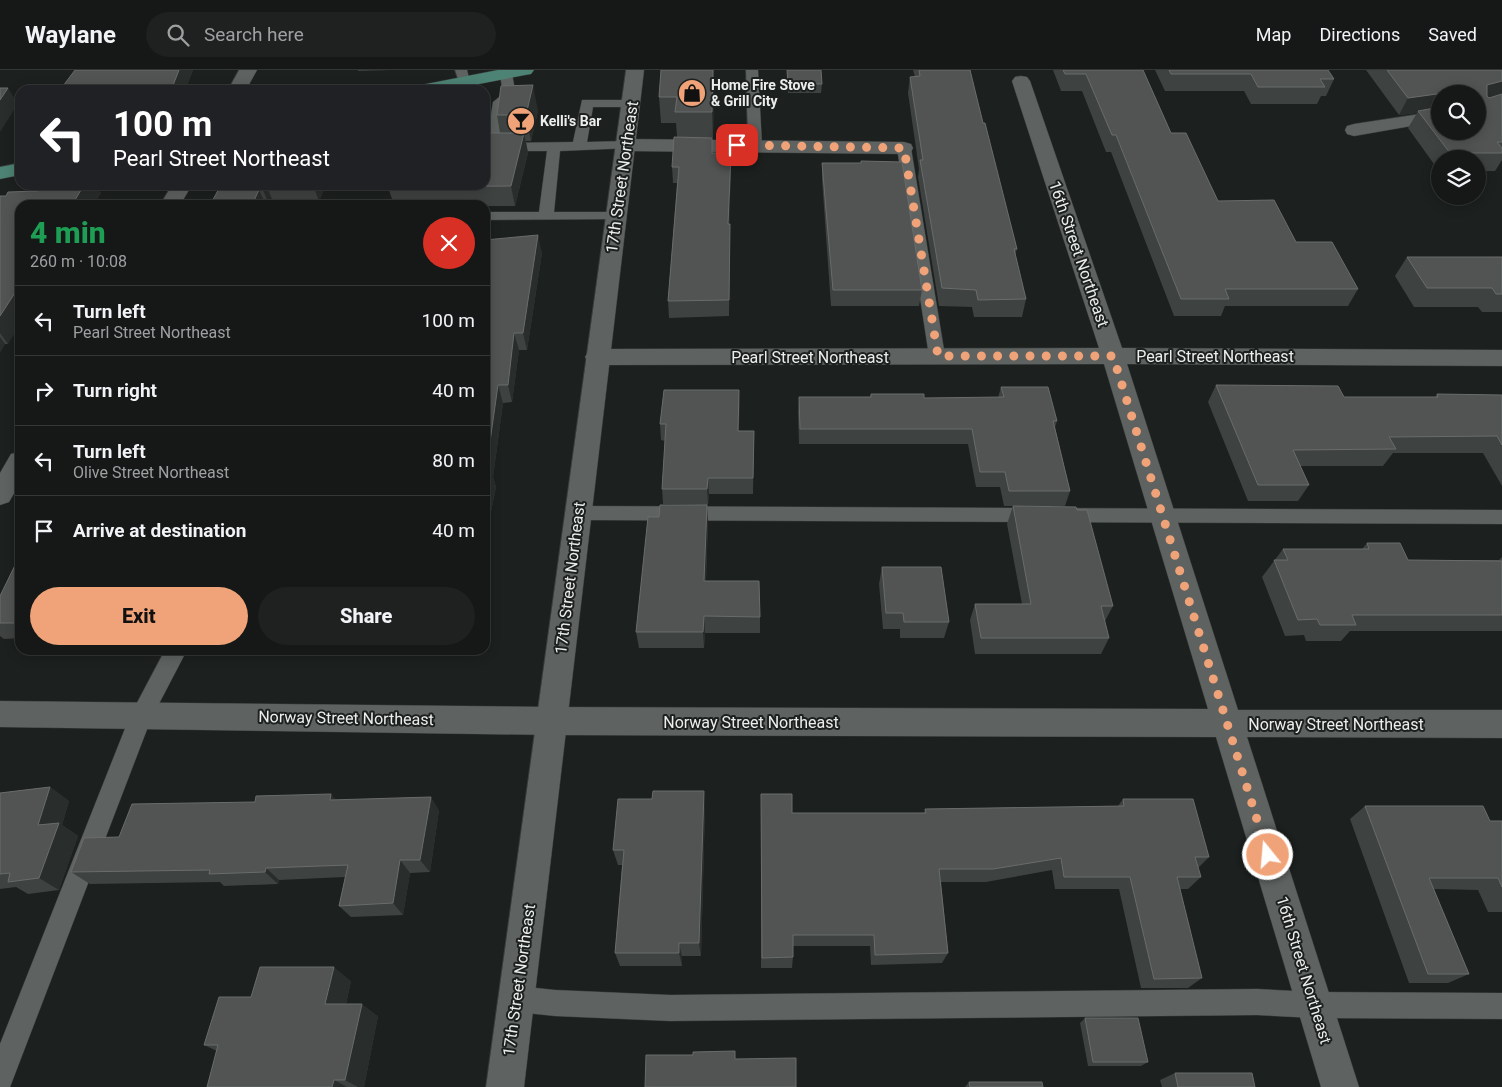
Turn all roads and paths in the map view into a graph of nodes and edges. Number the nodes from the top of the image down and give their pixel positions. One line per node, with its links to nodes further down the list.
1 (248, 70): 8 (street)
2 (525, 70): 5 (main road)
3 (635, 70): 10 (street, 17th Street Northeast)
4 (752, 70): 14 (lane)
5 (506, 74): 6 (main road); 16 (lane)
6 (462, 76): 9 (main road)
7 (1021, 81): 24 (street, 16th Street Northeast)
8 (239, 85)
9 (436, 85)
10 (632, 103): 13 (street, 17th Street Northeast); 15 (lane)
11 (1431, 118): 12 (street)
12 (1354, 130)
13 (626, 145): 14 (street); 15 (lane); 22 (street, 17th Street Northeast)
14 (755, 145): 17 (street)
15 (579, 146): 16 (lane)
16 (554, 147): 21 (lane)
17 (904, 148): 23 (lane)
18 (15, 170): 19 (main road)
19 (0, 173)
20 (490, 216): 21 (lane)
21 (546, 216): 22 (lane)
22 (616, 216): 25 (street, 17th Street Northeast)
23 (938, 356): 24 (street, Pearl Street Northeast); 25 (street, Pearl Street Northeast)
24 (1113, 356): 26 (street, Pearl Street Northeast); 30 (street, 16th Street Northeast)
25 (597, 357): 29 (street, 17th Street Northeast)
26 (1502, 358)
27 (15, 470): 28 (street)
28 (0, 495)
29 (578, 513): 30 (lane); 35 (street, 17th Street Northeast)
30 (1163, 517): 31 (lane); 36 (street, 16th Street Northeast)
31 (1502, 517)
32 (173, 655): 34 (lane)
33 (0, 714): 34 (street, Norway Street Northeast)
34 (141, 716): 35 (street, Norway Street Northeast); 41 (lane)
35 (553, 720): 36 (street, Norway Street Northeast); 38 (street, 17th Street Northeast)
36 (1227, 724): 37 (street, Norway Street Northeast); 39 (street, 16th Street Northeast)
37 (1502, 724)
38 (517, 998): 39 (lane); 42 (street, 17th Street Northeast)
39 (1314, 1005): 40 (lane); 43 (street, 16th Street Northeast)
40 (1502, 1006)
41 (0, 1078)
42 (505, 1087)
43 (1340, 1087)

